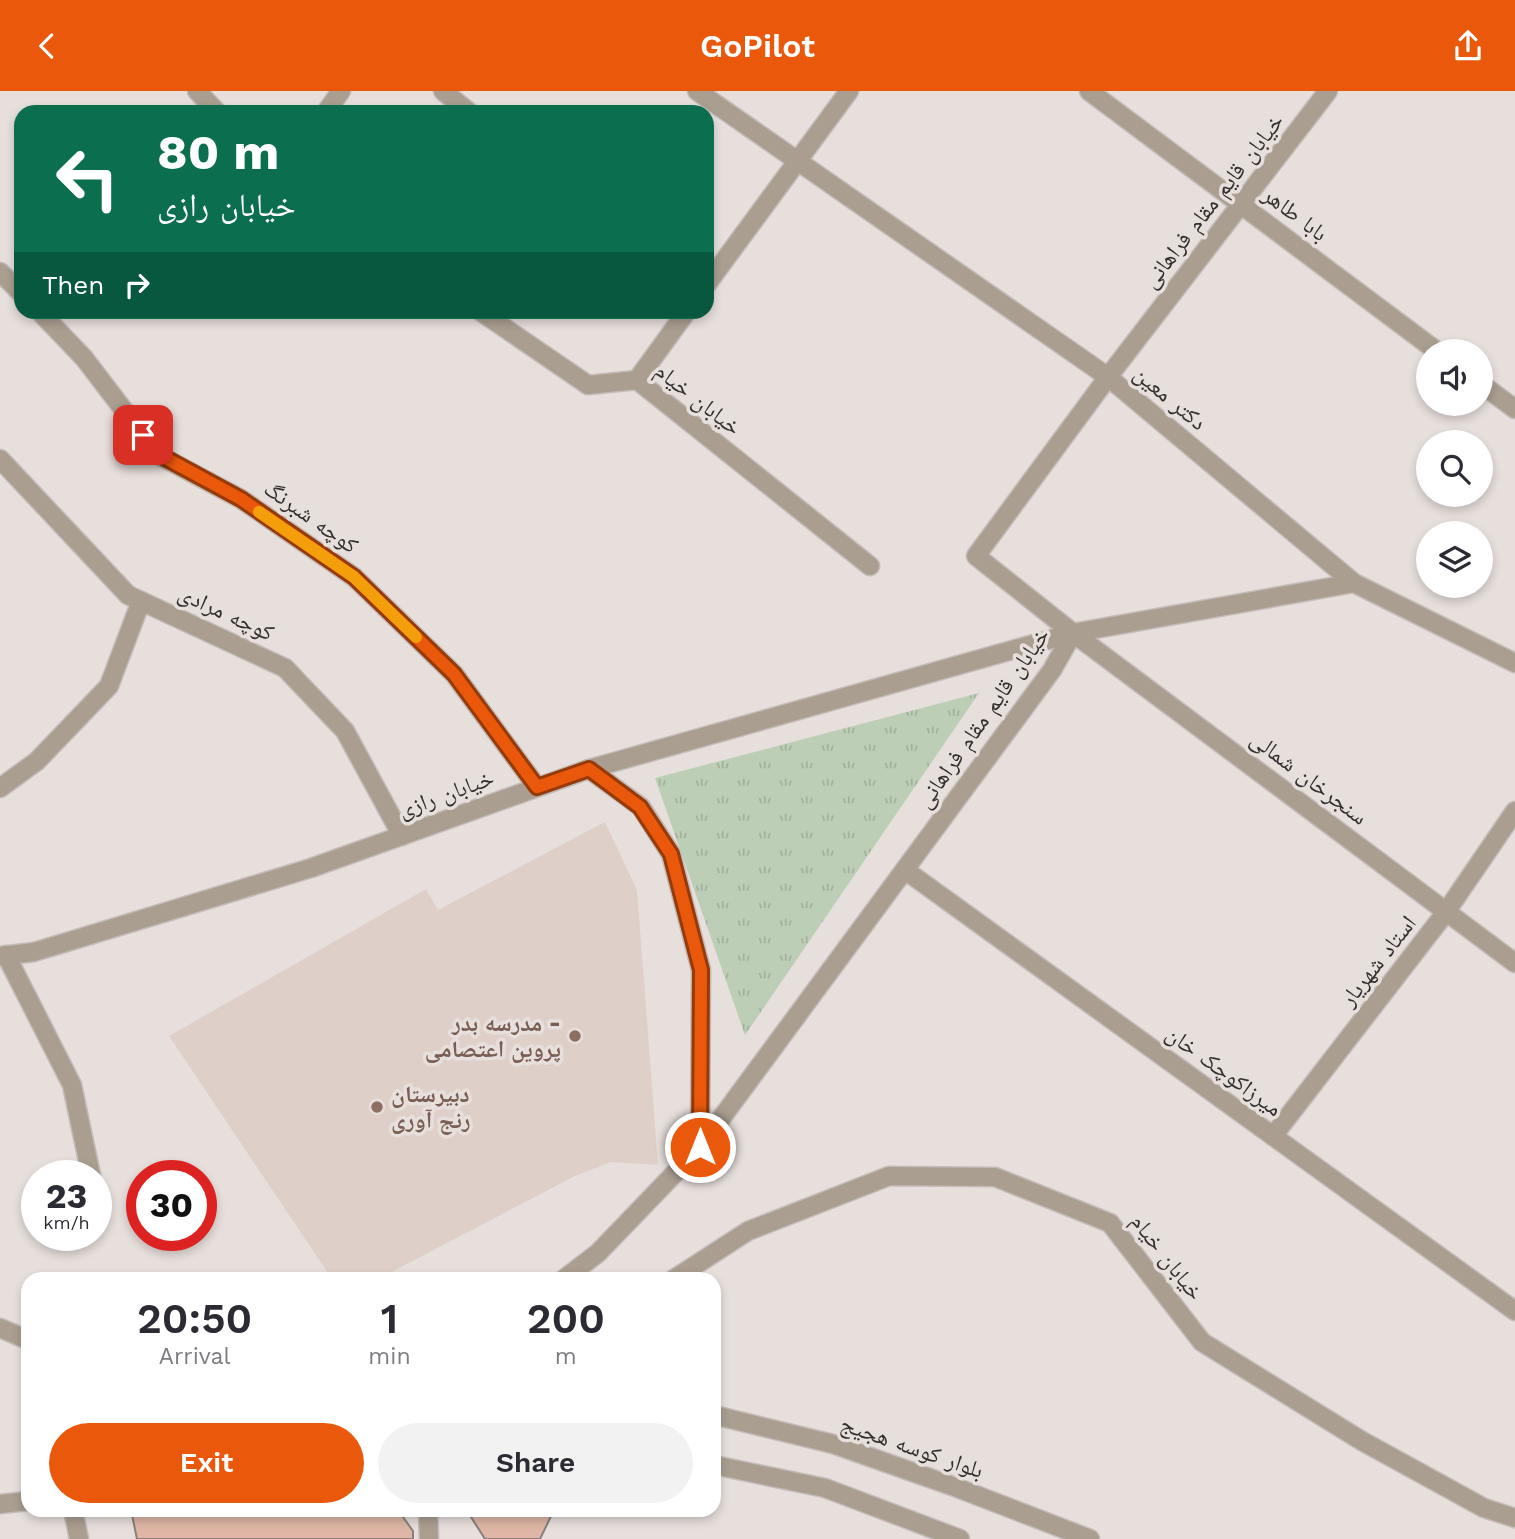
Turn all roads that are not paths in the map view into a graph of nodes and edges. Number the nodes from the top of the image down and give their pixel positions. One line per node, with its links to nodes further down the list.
1 (197, 91): 7 (street)
2 (443, 91): 8 (street)
3 (697, 91): 9 (street, دکتر معین)
4 (849, 91): 9 (street)
5 (1089, 91): 10 (street, بابا طاهر)
6 (1328, 91): 10 (street, خیابان قایم مقام فراهانی)
7 (210, 105)
8 (460, 105)
9 (798, 161): 12 (street); 18 (street, دکتر معین)
10 (1242, 205): 17 (street, بابا طاهر); 18 (street, خیابان قایم مقام فراهانی)
11 (0, 272): 13 (street)
12 (714, 275)
13 (14, 286)
14 (47, 319): 29 (street, کوچه شبرنگ)
15 (492, 319): 19 (street, خیابان خیام)
16 (681, 319): 19 (street)
17 (1421, 339)
18 (1108, 377): 24 (street, دکتر معین); 26 (street, خیابان قایم مقام فراهانی)
19 (637, 380): 23 (street, خیابان خیام)
20 (1493, 393): 21 (street)
21 (1515, 409)
22 (0, 459): 25 (street, کوچه مرادی)
23 (870, 566)
24 (1354, 583): 26 (street, خیابان رازی); 27 (street, دکتر معین)
25 (141, 601): 30 (street); 32 (street, کوچه مرادی)
26 (1073, 633): 28 (street, خیابان رازی); 33 (street, خیابان قایم مقام فراهانی); 34 (street, سنجرخان شمالی)
27 (1515, 663)
28 (589, 769): 29 (street, خیابان رازی); 38 (street)
29 (537, 787): 32 (street, خیابان رازی)
30 (0, 789)
31 (1515, 811): 34 (street, استاد شهریار)
32 (402, 836): 35 (street, خیابان رازی)
33 (905, 870): 37 (street, میرزاکوچک خان); 38 (street, خیابان قایم مقام فراهانی)
34 (1446, 912): 36 (street, سنجرخان شمالی); 37 (street, استاد شهریار)
35 (3, 955): 39 (street)
36 (1515, 963)
37 (1273, 1136): 42 (street, میرزاکوچک خان)
38 (700, 1147): 40 (street, خیابان قایم مقام فراهانی)
39 (88, 1160)
40 (573, 1272)
41 (685, 1272): 51 (street, خیابان خیام)
42 (1515, 1311)
43 (0, 1328): 44 (street)
44 (21, 1337)
45 (721, 1417): 55 (street, بلوار کوسه هجیج)
46 (721, 1466): 54 (street)
47 (21, 1502): 48 (street)
48 (0, 1504)
49 (74, 1517): 52 (street)
50 (428, 1517): 53 (street)
51 (1515, 1518)
52 (79, 1539)
53 (429, 1539)
54 (960, 1539)
55 (1090, 1539)

